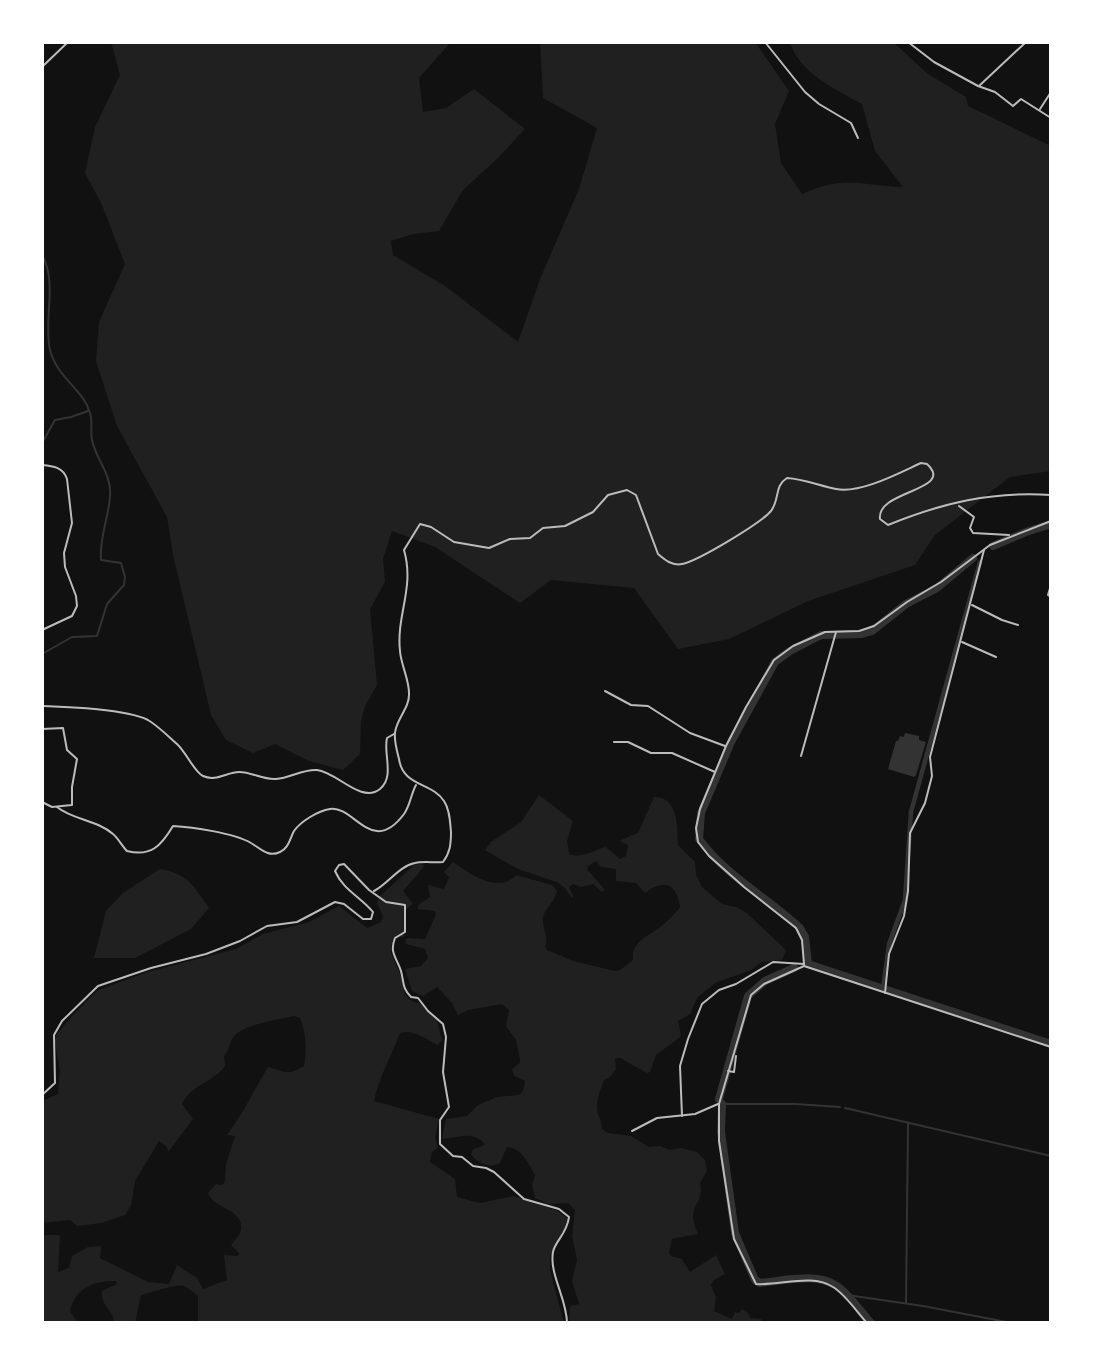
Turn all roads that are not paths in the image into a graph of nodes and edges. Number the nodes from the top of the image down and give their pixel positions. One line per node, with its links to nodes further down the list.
1 (68, 42): 5 (street)
2 (765, 42): 10 (street)
3 (908, 42): 6 (street)
4 (1026, 42): 6 (street)
5 (42, 67)
6 (978, 86): 8 (street)
7 (1051, 92): 8 (street)
8 (1040, 109): 9 (street)
9 (1051, 118)
10 (858, 138)
11 (42, 465): 21 (street)
12 (1051, 495): 28 (street)
13 (958, 506): 15 (street)
14 (1051, 521): 15 (street)
15 (1009, 536): 16 (street)
16 (985, 549): 19 (street); 22 (street)
17 (1051, 585): 18 (street)
18 (1051, 597)
19 (971, 604): 20 (street); 23 (street)
20 (1018, 625)
21 (42, 630)
22 (836, 632): 30 (street); 31 (street)
23 (961, 642): 24 (street); 38 (street)
24 (996, 657)
25 (605, 691): 30 (street)
26 (42, 706): 28 (street)
27 (42, 729): 35 (street)
28 (395, 734): 33 (street)
29 (614, 742): 32 (street)
30 (726, 746): 32 (street)
31 (801, 755)
32 (716, 772): 37 (street)
33 (417, 784): 35 (street); 36 (street)
34 (42, 802): 35 (street)
35 (57, 807)
36 (374, 891): 42 (street); 46 (street)
37 (804, 965): 38 (street); 41 (street); 44 (street)
38 (886, 991): 39 (street)
39 (1051, 1047)
40 (736, 1056): 41 (street)
41 (727, 1071): 43 (street)
42 (42, 1095)
43 (719, 1104): 44 (street); 47 (street)
44 (682, 1116): 45 (street)
45 (632, 1131)
46 (567, 1323)
47 (867, 1323)

